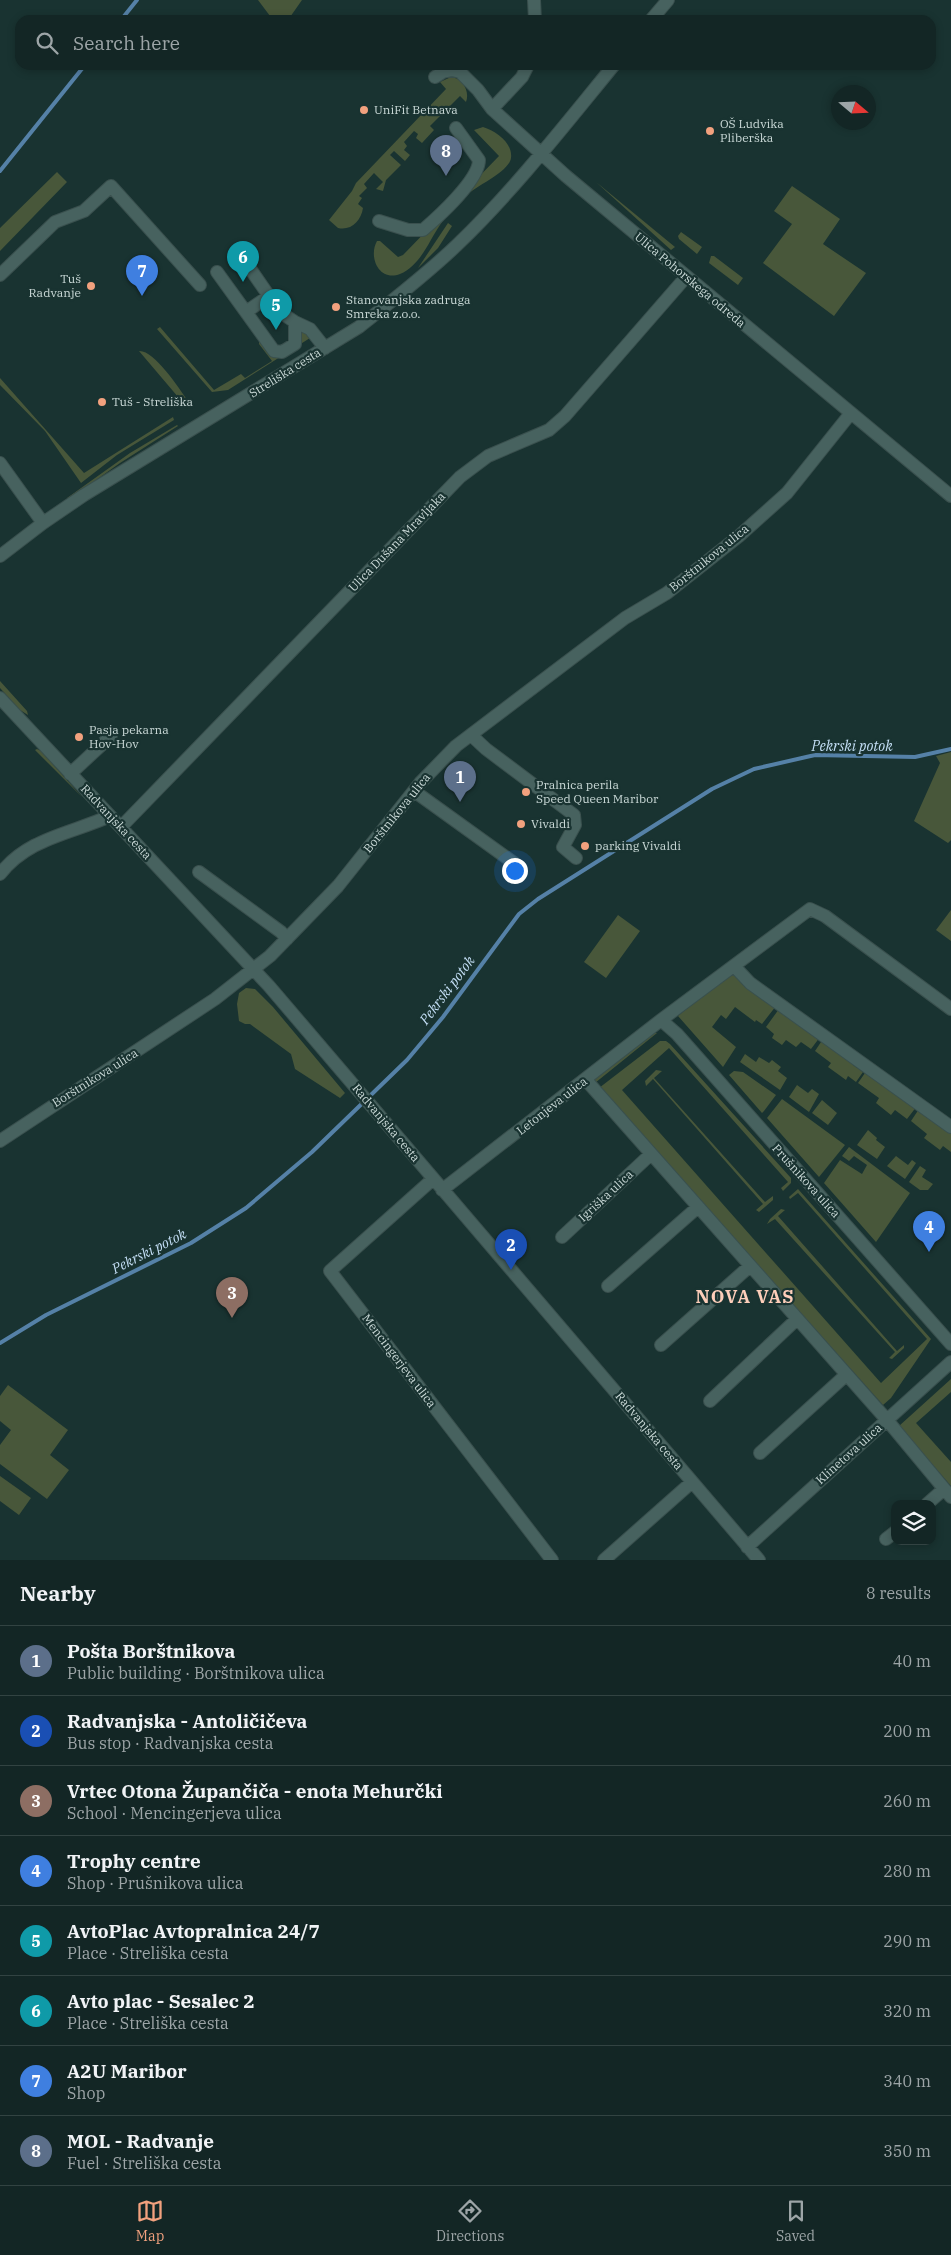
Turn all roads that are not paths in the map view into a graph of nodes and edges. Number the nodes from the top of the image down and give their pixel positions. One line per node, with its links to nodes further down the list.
1 (534, 0): 3 (street)
2 (668, 0): 4 (street)
3 (535, 15)
4 (655, 15)
5 (526, 70): 8 (street)
6 (610, 70): 10 (street, Streliška cesta)
7 (435, 77): 8 (street, Ulica Pohorskega odreda)
8 (492, 109): 10 (street, Ulica Pohorskega odreda)
9 (456, 128): 11 (street)
10 (540, 153): 15 (street, Ulica Pohorskega odreda); 20 (street, Streliška cesta)
11 (379, 221)
12 (238, 250): 17 (street)
13 (217, 272): 18 (street)
14 (0, 275): 16 (street)
15 (686, 277): 21 (street, Ulica Pohorskega odreda); 32 (street, Ulica Dušana Mravljaka)
16 (200, 285)
17 (268, 296): 18 (street); 19 (street)
18 (246, 312): 19 (street)
19 (295, 322): 20 (street)
20 (325, 348): 24 (street, Streliška cesta)
21 (851, 413): 23 (street, Ulica Pohorskega odreda); 27 (street, Borštnikova ulica)
22 (0, 463): 24 (street)
23 (951, 496)
24 (43, 523): 25 (street, Streliška cesta)
25 (0, 556)
26 (0, 698): 29 (street, Radvanjska cesta)
27 (471, 735): 30 (street, Borštnikova ulica); 33 (street)
28 (111, 736): 29 (street)
29 (70, 774): 31 (street, Radvanjska cesta)
30 (414, 791): 34 (street); 37 (street, Borštnikova ulica)
31 (110, 816): 32 (street, Radvanjska cesta); 36 (street)
32 (121, 827): 39 (street, Radvanjska cesta)
33 (576, 858)
34 (514, 863)
35 (199, 872): 37 (street)
36 (0, 874)
37 (287, 939): 39 (street, Borštnikova ulica)
38 (734, 966): 40 (street, Letonjeva ulica); 41 (street, Letonjeva ulica); 43 (street)
39 (254, 970): 44 (street, Borštnikova ulica); 46 (street, Radvanjska cesta)
40 (951, 1009)
41 (661, 1020): 42 (street, Letonjeva ulica); 53 (street, Prušnikova ulica)
42 (586, 1080): 45 (street); 47 (street, Letonjeva ulica)
43 (951, 1127)
44 (0, 1141)
45 (651, 1154): 48 (street); 49 (street, Igriška ulica)
46 (433, 1179): 47 (street, Radvanjska cesta); 65 (street, Mencingerjeva ulica)
47 (442, 1190): 60 (street, Radvanjska cesta)
48 (698, 1207): 50 (street); 51 (street)
49 (562, 1238)
50 (750, 1266): 52 (street); 54 (street)
51 (608, 1286)
52 (797, 1319): 56 (street); 57 (street)
53 (948, 1335)
54 (661, 1346)
55 (951, 1362): 58 (street, Klinetova ulica)
56 (846, 1374): 58 (street); 59 (street)
57 (710, 1401)
58 (887, 1420): 61 (street); 63 (street, Klinetova ulica)
59 (760, 1453)
60 (692, 1482): 63 (street, Radvanjska cesta); 64 (street)
61 (948, 1493): 62 (street)
62 (935, 1500)
63 (747, 1546): 66 (street, Radvanjska cesta)
64 (610, 1558)
65 (552, 1560)
66 (759, 1560)

